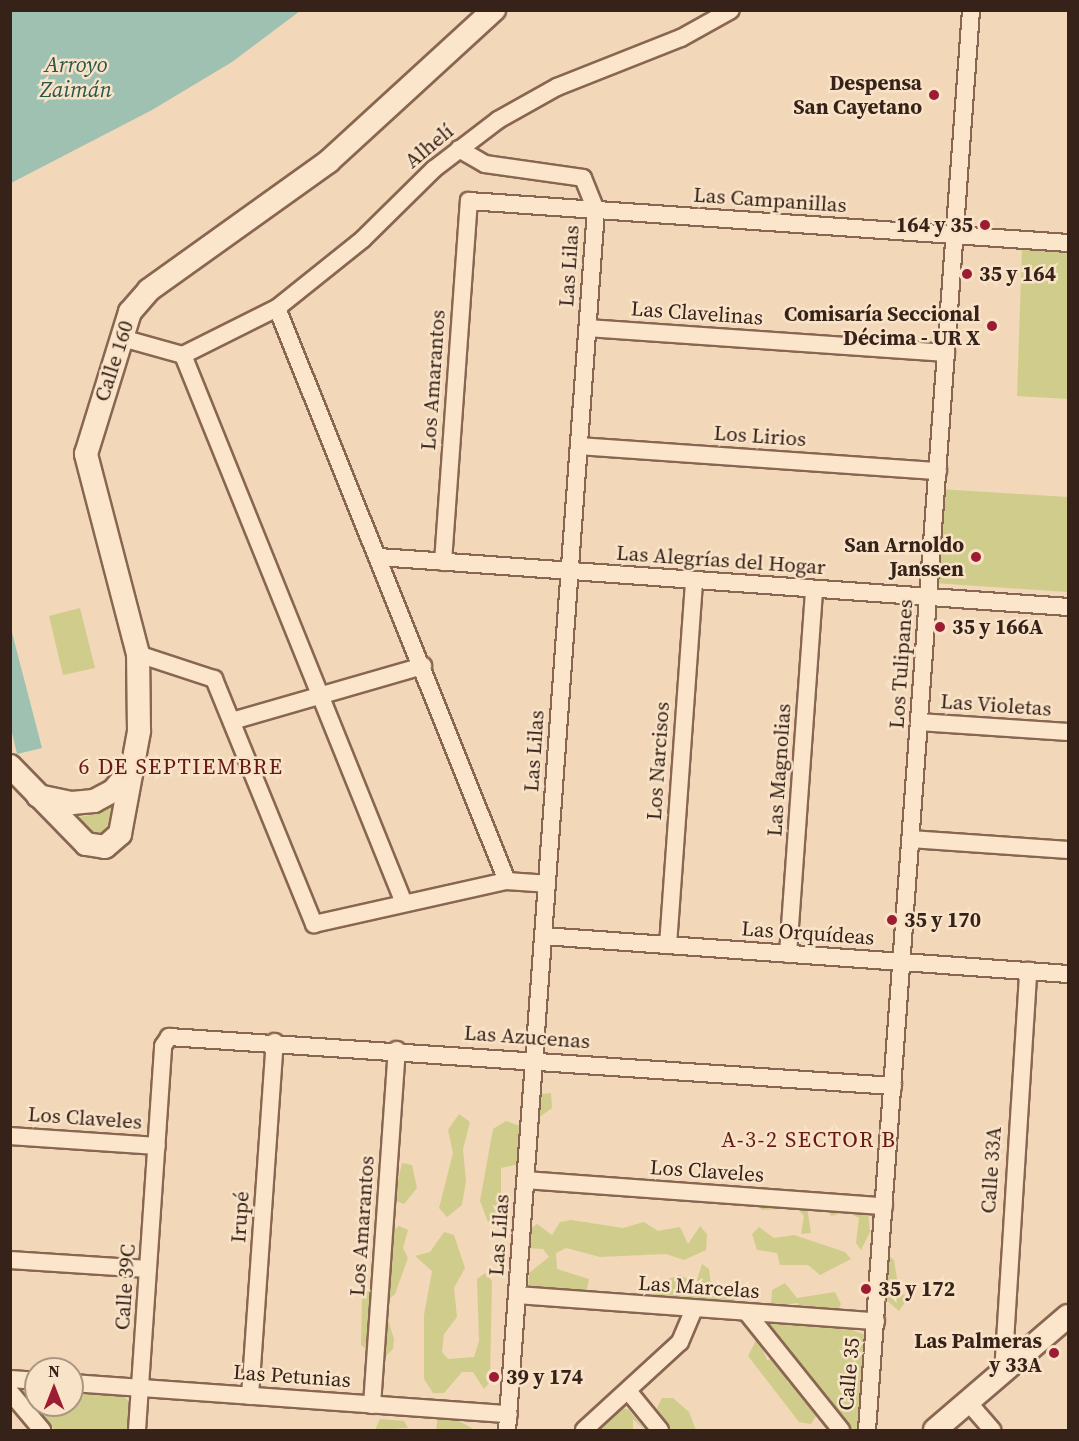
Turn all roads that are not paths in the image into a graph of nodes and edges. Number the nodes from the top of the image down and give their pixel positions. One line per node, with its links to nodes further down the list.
1 (494, 10): 11 (main road, Calle 160)
2 (731, 10): 4 (street, Alhelí)
3 (971, 10): 7 (street, Los Tulipanes)
4 (459, 149): 6 (street); 9 (street, Alhelí)
5 (469, 201): 6 (street, Las Campanillas); 17 (street, Los Amarantos)
6 (596, 210): 7 (street, Las Campanillas); 10 (street, Las Lilas)
7 (955, 235): 8 (street, Las Campanillas); 12 (street, Los Tulipanes)
8 (1068, 243)
9 (277, 308): 13 (street, Alhelí); 16 (street)
10 (588, 328): 12 (street, Las Clavelinas); 14 (street, Las Lilas)
11 (122, 338): 13 (street); 23 (main road, Calle 160)
12 (946, 353): 15 (street, Los Tulipanes)
13 (183, 355): 25 (street)
14 (579, 446): 15 (street, Los Lirios); 18 (street, Las Lilas)
15 (938, 471): 21 (street, Los Tulipanes)
16 (379, 556): 17 (street, Las Alegrías del Hogar); 24 (street)
17 (443, 562): 18 (street, Las Alegrías del Hogar)
18 (570, 571): 19 (street, Las Alegrías del Hogar); 35 (street, Las Lilas)
19 (694, 580): 20 (street, Las Alegrías del Hogar); 38 (street, Los Narcisos)
20 (814, 589): 21 (street, Las Alegrías del Hogar); 39 (street, Las Magnolias)
21 (928, 597): 22 (street, Las Alegrías del Hogar); 27 (street, Los Tulipanes)
22 (1068, 607)
23 (138, 654): 26 (street); 30 (main road, Calle 160)
24 (423, 666): 25 (street); 34 (street)
25 (324, 695): 26 (street); 36 (street)
26 (232, 721): 36 (street)
27 (919, 722): 28 (street, Las Violetas); 32 (street, Los Tulipanes)
28 (1068, 732)
29 (10, 766): 31 (main road, Calle 160)
30 (133, 767): 31 (main road); 31 (main road, Calle 160)
31 (38, 796)
32 (911, 839): 33 (street); 40 (street, Los Tulipanes)
33 (1068, 850)
34 (507, 881): 35 (street); 36 (street)
35 (546, 884): 37 (street, Las Lilas)
36 (404, 903)
37 (543, 936): 38 (street, Las Orquídeas); 46 (street, Las Lilas)
38 (668, 945): 39 (street, Las Orquídeas)
39 (788, 954): 40 (street, Las Orquídeas)
40 (902, 962): 41 (street, Las Orquídeas); 47 (street, Los Tulipanes)
41 (1028, 970): 42 (street, Las Orquídeas); 59 (street, Calle 33A)
42 (1068, 974)
43 (275, 1042): 44 (street, Las Azucenas); 45 (street, Las Azucenas); 64 (street, Irupé)
44 (163, 1046): 49 (street, Calle 39C)
45 (397, 1050): 46 (street, Las Azucenas); 66 (street, Los Amarantos)
46 (534, 1060): 47 (street, Las Azucenas); 50 (street, Las Lilas)
47 (893, 1086): 51 (street, Los Tulipanes)
48 (10, 1136): 49 (street, Los Claveles)
49 (157, 1146): 53 (street, Calle 39C)
50 (526, 1180): 51 (street, Los Claveles); 54 (street, Las Lilas)
51 (884, 1206): 58 (street, Los Tulipanes)
52 (10, 1260): 53 (street)
53 (148, 1269): 61 (street, Calle 39C)
54 (518, 1295): 55 (street, Las Marcelas); 67 (street, Las Lilas)
55 (693, 1309): 56 (street, Las Marcelas); 63 (street)
56 (748, 1314): 58 (street, Las Marcelas); 72 (street)
57 (1068, 1316): 59 (main road)
58 (876, 1321): 73 (street, Calle 35)
59 (1003, 1373): 65 (main road)
60 (84, 1384): 61 (street, Las Petunias)
61 (140, 1388): 64 (street, Las Petunias); 69 (street, Calle 39C)
62 (10, 1392): 68 (street)
63 (628, 1392): 70 (street); 71 (street)
64 (250, 1396): 66 (street, Las Petunias)
65 (968, 1402): 74 (main road); 75 (street)
66 (372, 1405): 67 (street, Las Petunias)
67 (508, 1422)
68 (42, 1431)
69 (137, 1431)
70 (584, 1431)
71 (660, 1431)
72 (841, 1431)
73 (867, 1431)
74 (935, 1431)
75 (992, 1431)

